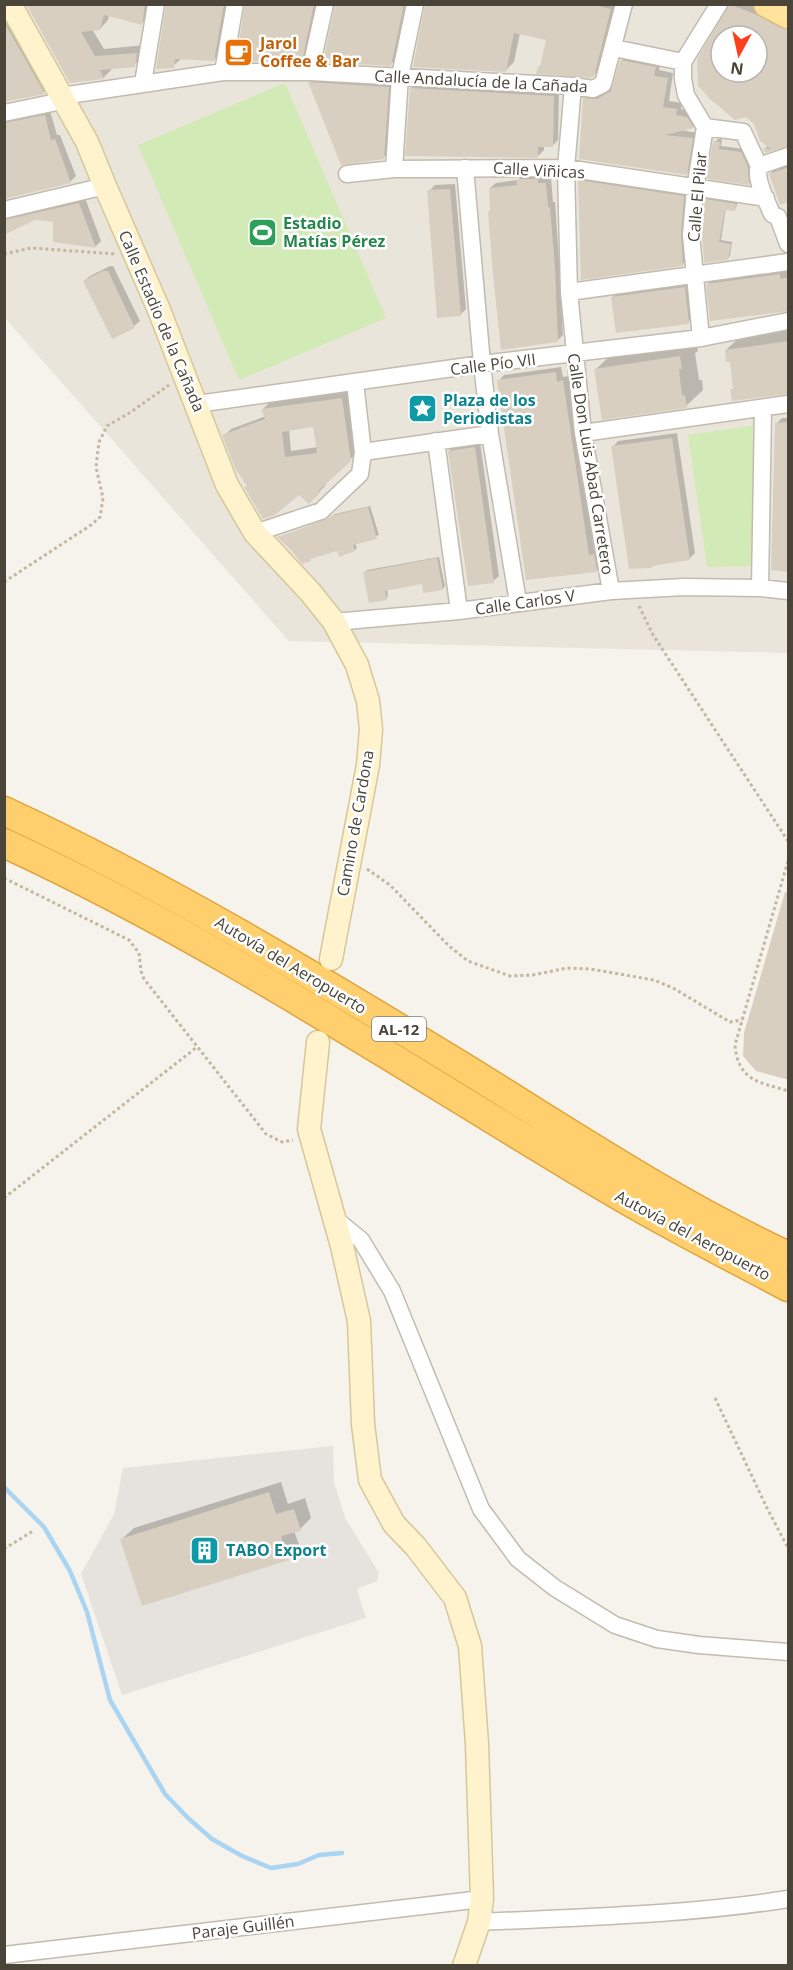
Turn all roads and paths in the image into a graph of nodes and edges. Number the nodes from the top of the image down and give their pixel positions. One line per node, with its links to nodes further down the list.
1 (10, 4): 17 (street, Calle Estadio de la Cañada)
2 (156, 4): 15 (street)
3 (325, 4): 13 (street)
4 (415, 4): 14 (street)
5 (624, 4): 10 (street, Calle Andalucía de la Cañada)
6 (719, 4): 11 (street)
7 (767, 4): 9 (main road)
8 (232, 5): 12 (street)
9 (789, 15)
10 (614, 48): 11 (street); 16 (street, Calle Andalucía de la Cañada)
11 (683, 62): 19 (street)
12 (223, 72): 13 (street, Calle Andalucía de la Cañada); 15 (street, Calle Andalucía de la Cañada)
13 (310, 72): 14 (street, Calle Andalucía de la Cañada)
14 (400, 76): 16 (street, Calle Andalucía de la Cañada); 22 (street)
15 (143, 83): 17 (street, Calle Andalucía de la Cañada)
16 (573, 86): 24 (street, Calle Don Luis Abad Carretero)
17 (62, 96): 18 (street, Calle Andalucía de la Cañada); 26 (street, Calle Estadio de la Cañada)
18 (4, 113)
19 (705, 127): 21 (street); 27 (street, Calle El Pilar)
20 (789, 156): 21 (street)
21 (759, 166): 28 (street)
22 (394, 168): 23 (street, Calle Viñicas); 25 (street, Calle Viñicas)
23 (465, 168): 24 (street, Calle Viñicas); 40 (street)
24 (566, 168): 27 (street, Calle Viñicas); 36 (street, Calle Don Luis Abad Carretero)
25 (347, 174)
26 (105, 186): 29 (street); 33 (street, Calle Estadio de la Cañada)
27 (695, 189): 28 (street, Calle Viñicas); 35 (street, Calle El Pilar)
28 (766, 198): 30 (street)
29 (4, 210)
30 (783, 214): 31 (street)
31 (789, 244)
32 (4, 254): 33 (path)
33 (135, 255): 41 (street, Calle Estadio de la Cañada)
34 (789, 262): 35 (street)
35 (695, 276): 36 (street); 38 (street, Calle El Pilar)
36 (568, 292): 39 (street, Calle Don Luis Abad Carretero)
37 (789, 321): 38 (street, Calle Pío VII)
38 (701, 338): 39 (street, Calle Pío VII)
39 (574, 354): 40 (street, Calle Pío VII); 46 (street, Calle Don Luis Abad Carretero)
40 (482, 364): 42 (street, Calle Pío VII); 47 (street)
41 (185, 374): 43 (street, Calle Estadio de la Cañada); 51 (path)
42 (355, 383): 43 (street, Calle Pío VII); 49 (street)
43 (197, 404): 50 (street, Calle Estadio de la Cañada)
44 (789, 404): 45 (street)
45 (763, 408): 46 (street); 52 (street)
46 (583, 433): 53 (street, Calle Don Luis Abad Carretero)
47 (490, 434): 48 (street); 56 (street)
48 (436, 441): 49 (street); 57 (street)
49 (363, 452): 50 (street)
50 (255, 533): 58 (street, Calle Estadio de la Cañada)
51 (4, 582)
52 (760, 588): 54 (street, Calle Carlos V); 55 (street, Calle Carlos V)
53 (611, 591): 54 (street, Calle Carlos V); 56 (street, Calle Carlos V)
54 (631, 591): 60 (path)
55 (789, 591)
56 (518, 602): 57 (street, Calle Carlos V)
57 (459, 611): 58 (street, Calle Carlos V)
58 (334, 622): 62 (street, Camino de Cardona)
59 (4, 811): 73 (highway, Autovía del Aeropuerto / AL-12)
60 (789, 841)
61 (4, 843): 74 (highway, Autovía del Aeropuerto / AL-12)
62 (349, 856): 65 (street, Camino de Cardona); 66 (path)
63 (789, 861): 66 (path)
64 (4, 878): 68 (path)
65 (331, 959)
66 (742, 1020): 69 (path)
67 (318, 1042): 70 (street)
68 (197, 1047): 70 (path); 71 (path)
69 (789, 1091)
70 (309, 1129): 72 (street)
71 (4, 1198)
72 (334, 1218): 79 (street); 80 (street)
73 (789, 1256)
74 (789, 1287)
75 (715, 1398): 77 (path)
76 (33, 1531): 78 (path)
77 (789, 1548)
78 (4, 1549)
79 (789, 1652)
80 (483, 1899): 82 (street); 83 (street, Paraje Guillén)
81 (789, 1899): 82 (street)
82 (478, 1922): 84 (street)
83 (4, 1955)
84 (464, 1965)

